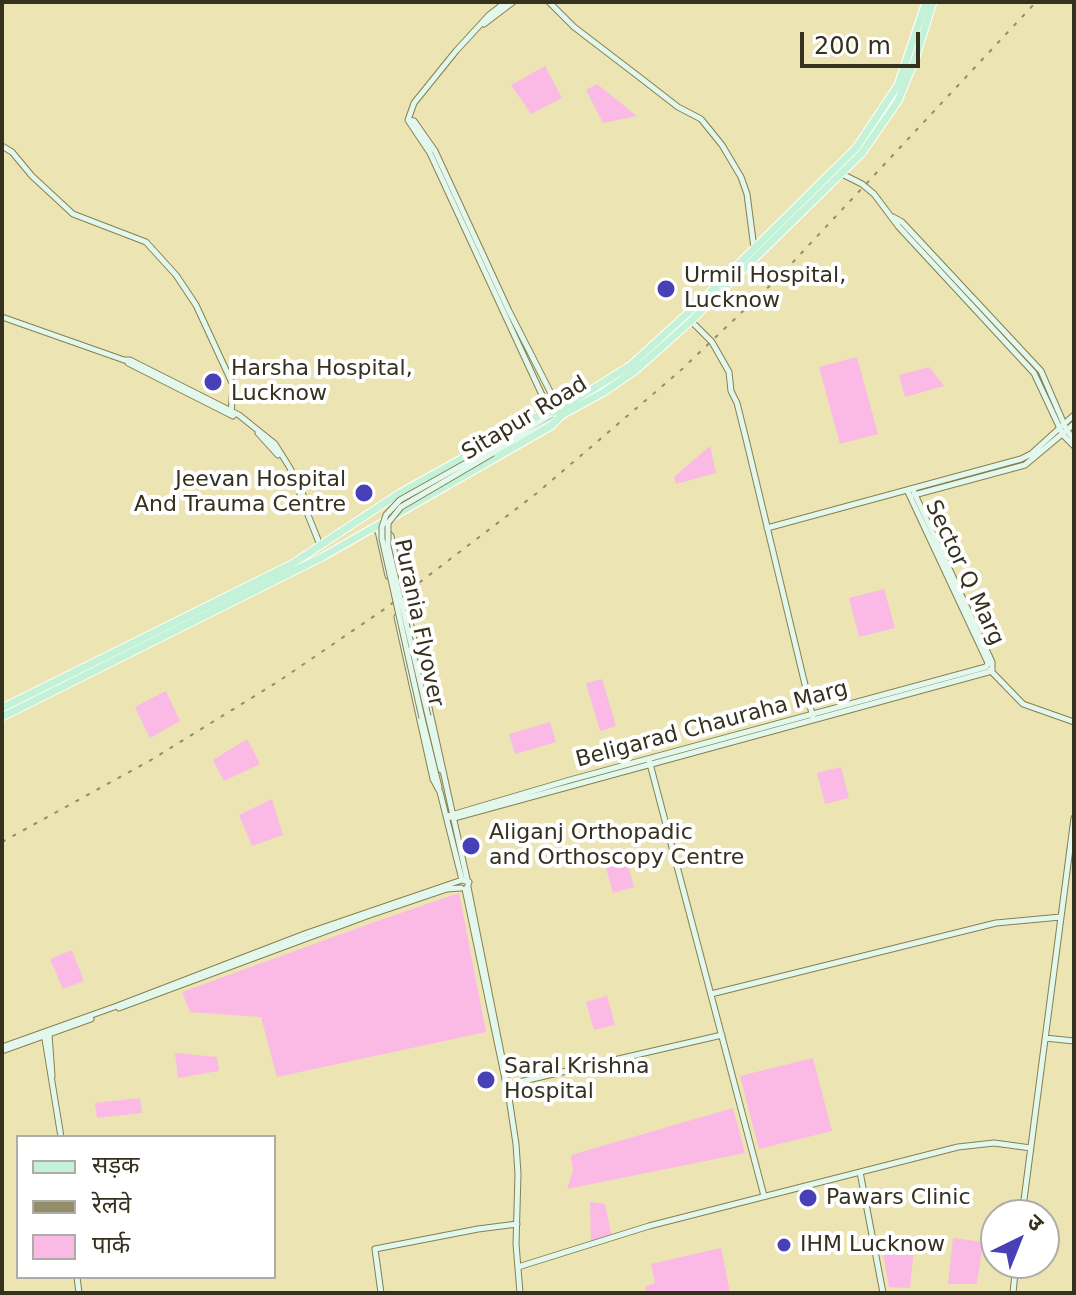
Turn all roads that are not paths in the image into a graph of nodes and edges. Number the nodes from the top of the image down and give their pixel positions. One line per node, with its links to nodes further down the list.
1 (506, 2): 6 (street)
2 (513, 2): 6 (street)
3 (926, 2): 9 (main road, Sitapur Road)
4 (933, 2): 8 (main road, Sitapur Road)
5 (554, 4): 9 (street)
6 (412, 106): 13 (street)
7 (2, 146): 12 (street)
8 (842, 174): 11 (main road, Sitapur Road); 16 (street)
9 (754, 249): 13 (main road, Sitapur Road)
10 (2, 317): 12 (street)
11 (691, 321): 13 (main road, Sitapur Road); 23 (street)
12 (232, 413): 24 (street)
13 (559, 414): 21 (main road, Sitapur Road); 22 (main road, Sitapur Road); 33 (street, Purania Flyover, bridge)
14 (1074, 415): 16 (street)
15 (1074, 424): 17 (street)
16 (1062, 426): 17 (street); 20 (street)
17 (1065, 433): 18 (street); 19 (street); 20 (street)
18 (1074, 439)
19 (1074, 446)
20 (912, 493): 23 (street); 27 (street, Sector Q Marg)
21 (365, 519): 22 (street); 24 (main road, Sitapur Road)
22 (373, 527): 25 (street); 26 (street); 29 (main road, Sitapur Road)
23 (767, 528): 30 (street)
24 (321, 547): 28 (main road, Sitapur Road)
25 (412, 629): 26 (street); 33 (street)
26 (400, 632): 33 (street)
27 (989, 669): 30 (street, Beligarad Chauraha Marg); 31 (street)
28 (2, 708)
29 (2, 717)
30 (813, 717): 32 (street, Beligarad Chauraha Marg)
31 (1074, 722)
32 (649, 760): 34 (street, Beligarad Chauraha Marg); 38 (street)
33 (443, 791): 34 (street)
34 (451, 816): 36 (street)
35 (1074, 818): 37 (street)
36 (464, 884): 39 (street); 44 (street)
37 (1061, 917): 38 (street); 41 (street)
38 (711, 994): 40 (street)
39 (46, 1033): 43 (street); 45 (street)
40 (722, 1035): 44 (street); 48 (street)
41 (1045, 1038): 42 (street); 46 (street)
42 (1074, 1041)
43 (2, 1049)
44 (506, 1085): 50 (street)
45 (61, 1135)
46 (1031, 1148): 47 (street); 49 (street)
47 (860, 1172): 48 (street); 54 (street)
48 (764, 1196): 51 (street)
49 (1024, 1199)
50 (517, 1224): 51 (street); 52 (street)
51 (518, 1267): 53 (street)
52 (381, 1293)
53 (520, 1293)
54 (883, 1293)

